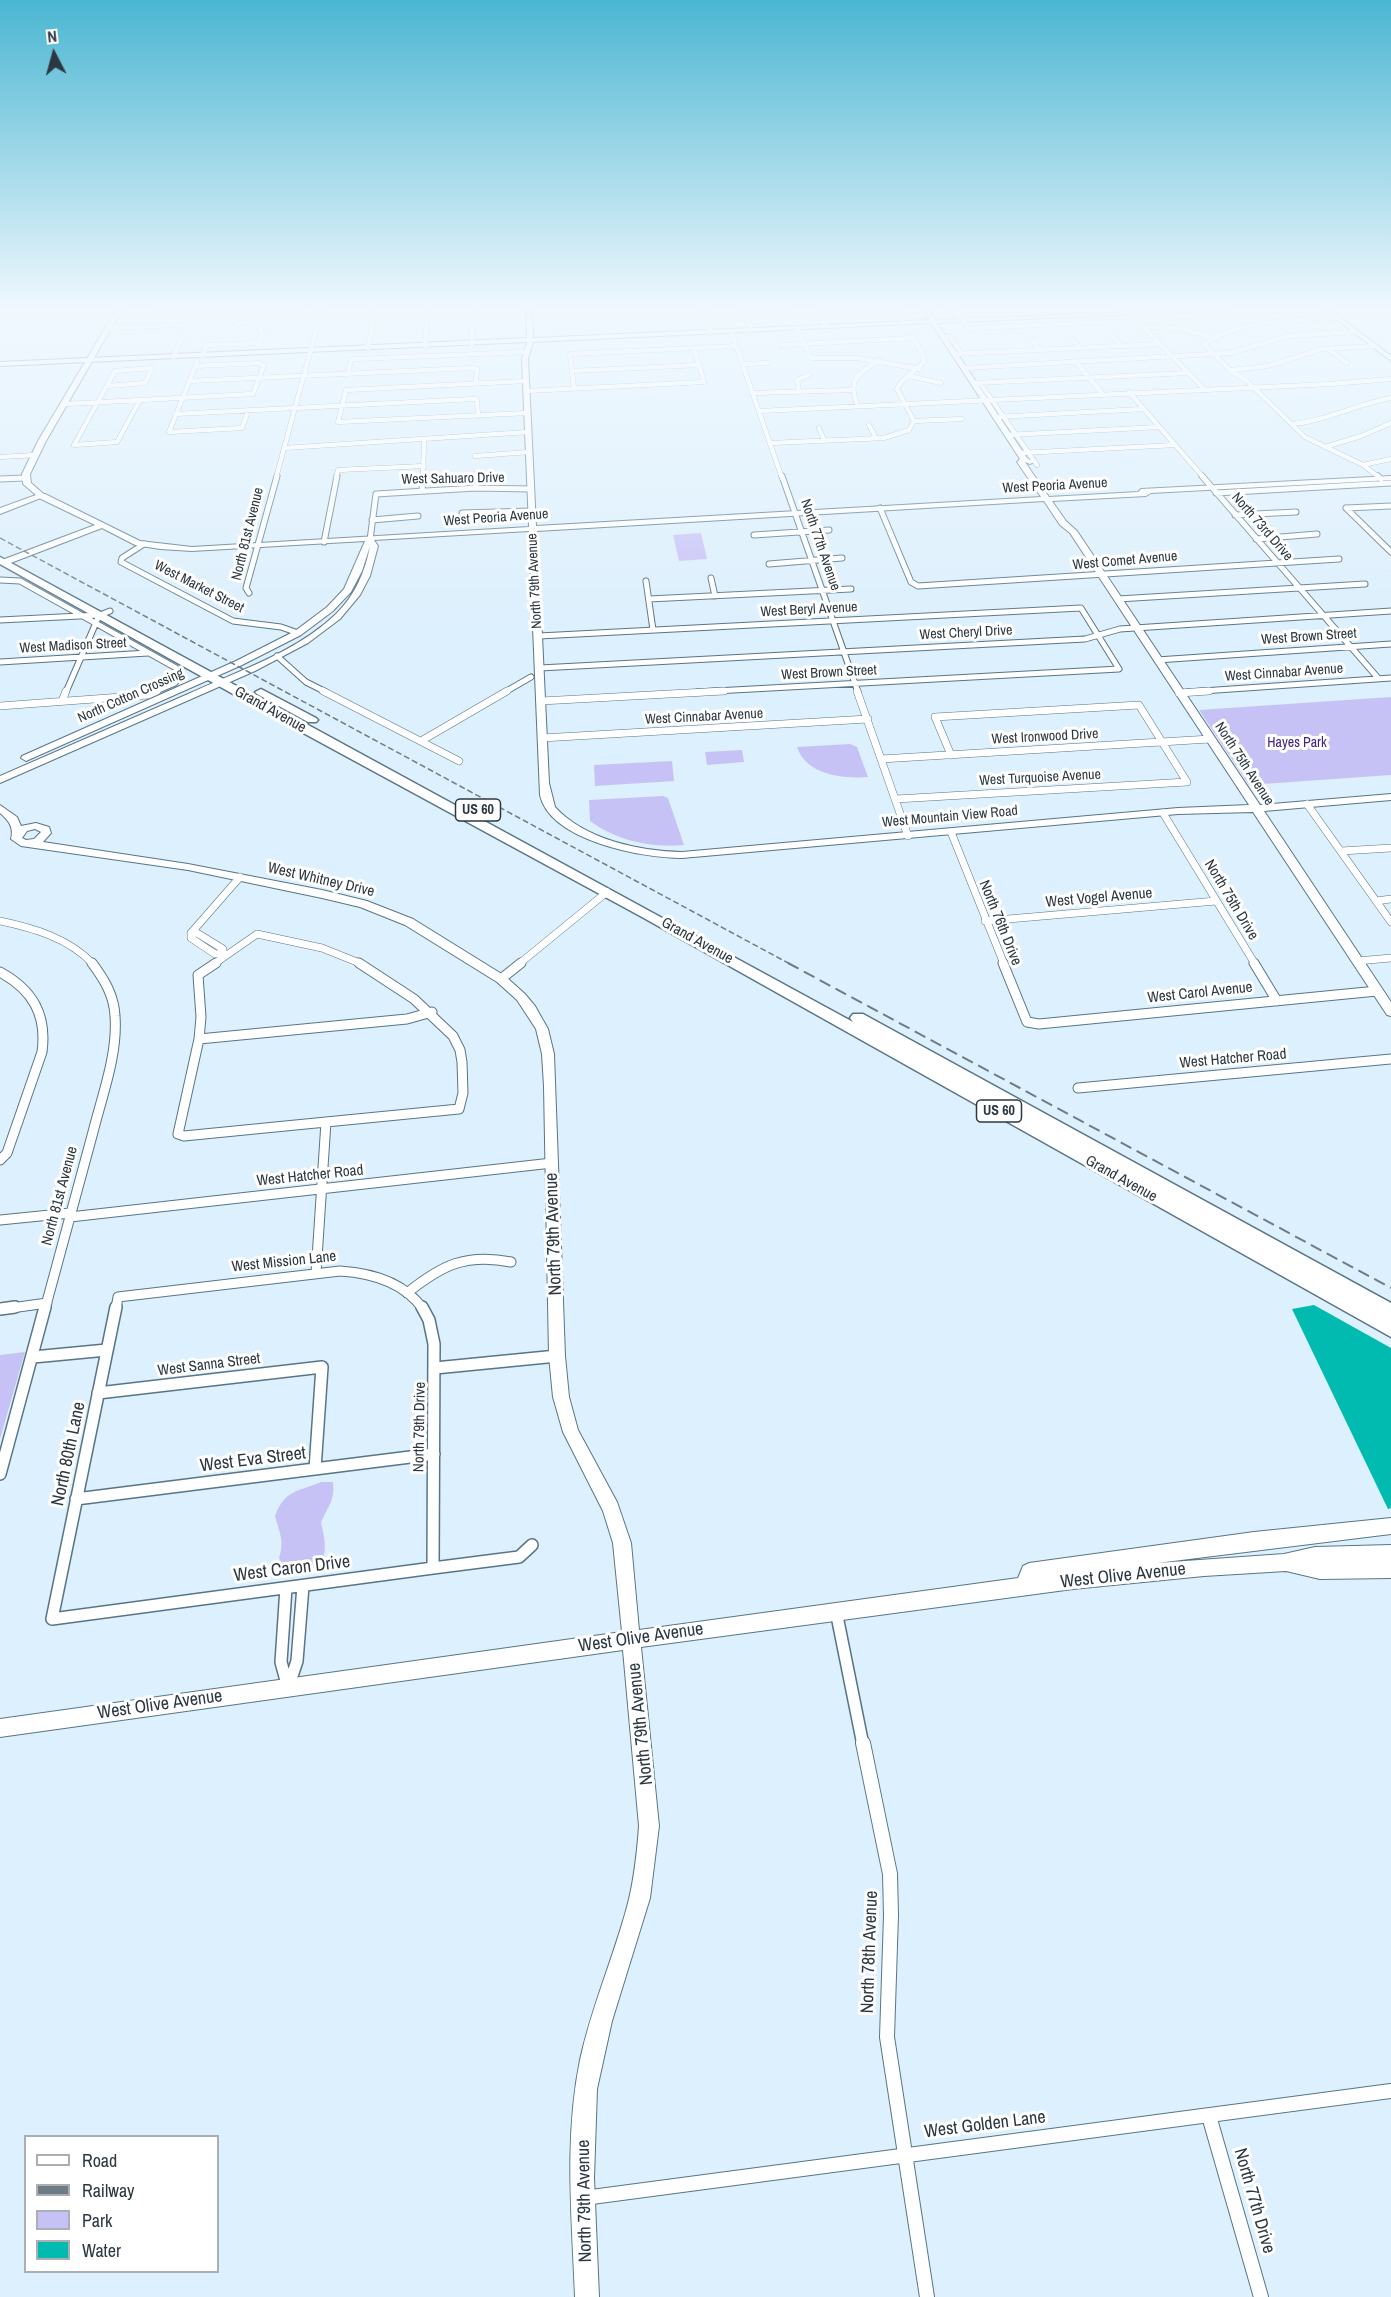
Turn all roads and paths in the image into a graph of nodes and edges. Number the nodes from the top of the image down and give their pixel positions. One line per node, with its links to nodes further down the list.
1 (60, 415): 35 (main road)
2 (90, 415): 3 (street)
3 (132, 415)
4 (175, 415): 5 (street)
5 (247, 415)
6 (293, 415): 33 (street, North 81st Avenue)
7 (340, 415): 16 (street)
8 (491, 415): 16 (street)
9 (527, 415): 25 (street, North 79th Avenue)
10 (761, 415): 30 (street, North 77th Avenue)
11 (911, 415): 19 (street)
12 (1016, 415): 17 (street)
13 (1149, 415): 23 (street, North 73rd Drive)
14 (1282, 415): 21 (street)
15 (1334, 415): 21 (street)
16 (478, 416)
17 (1000, 416): 26 (street, North 75th Avenue)
18 (962, 419): 19 (street)
19 (914, 421): 27 (street)
20 (1391, 423): 32 (street)
21 (1292, 424): 32 (street)
22 (869, 425): 27 (street)
23 (1159, 427): 26 (street); 31 (street, North 73rd Drive)
24 (819, 428): 29 (street)
25 (528, 432): 28 (street); 34 (street, North 79th Avenue)
26 (1012, 434): 38 (street, North 75th Avenue)
27 (876, 438): 29 (street)
28 (424, 439): 33 (street); 43 (street)
29 (824, 440): 30 (street)
30 (771, 443): 61 (street, North 77th Avenue)
31 (1175, 445): 38 (street); 52 (street, North 73rd Drive)
32 (1325, 447): 39 (street)
33 (284, 448): 75 (street, North 81st Avenue)
34 (529, 452): 36 (street); 50 (street, North 79th Avenue)
35 (36, 455): 37 (street); 45 (main road)
36 (475, 456)
37 (0, 457)
38 (1024, 457): 54 (street, North 75th Avenue); 54 (street, North 75th Avenue)
39 (1349, 458): 41 (street); 42 (street)
40 (1391, 459): 42 (street)
41 (1342, 460)
42 (1363, 465): 47 (street)
43 (424, 466): 51 (street); 73 (street)
44 (475, 474): 49 (street)
45 (25, 478): 46 (street); 53 (main road)
46 (0, 479)
47 (1381, 479): 48 (street, West Peoria Avenue); 52 (street, West Peoria Avenue)
48 (1391, 480): 52 (street, West Peoria Avenue)
49 (476, 488): 50 (street, West Sahuaro Drive); 51 (street, West Sahuaro Drive)
50 (531, 489): 58 (street, North 79th Avenue)
51 (422, 491): 64 (street, West Sahuaro Drive)
52 (1214, 491): 54 (street, West Peoria Avenue); 62 (street, North 73rd Drive)
53 (39, 495): 57 (main road); 65 (street, West Peoria Avenue)
54 (1051, 498): 56 (street, West Peoria Avenue); 84 (street, North 75th Avenue)
55 (1391, 506): 77 (street)
56 (880, 508): 61 (street, West Peoria Avenue); 84 (street, West Comet Avenue)
57 (0, 509)
58 (531, 511): 60 (street); 66 (street, North 79th Avenue)
59 (1296, 512): 62 (street)
60 (462, 513)
61 (796, 513): 66 (street, West Peoria Avenue); 68 (street, North 77th Avenue)
62 (1235, 515): 71 (street, North 73rd Drive)
63 (417, 516): 64 (street)
64 (372, 520): 72 (street)
65 (103, 525): 74 (street, West Peoria Avenue); 82 (street)
66 (532, 529): 72 (street, West Peoria Avenue); 107 (street, North 79th Avenue)
67 (829, 530): 68 (street)
68 (802, 532): 70 (street); 80 (street, North 77th Avenue)
69 (1317, 534): 71 (street)
70 (754, 535)
71 (1256, 538): 81 (street, North 73rd Drive)
72 (370, 540): 73 (street, West Peoria Avenue); 96 (street, North Cotton Crossing); 98 (street, North Cotton Crossing)
73 (324, 542): 75 (street, West Peoria Avenue)
74 (144, 544): 75 (street, West Peoria Avenue); 106 (street, West Market Street)
75 (258, 546): 92 (street, North 81st Avenue)
76 (0, 551): 82 (highway, Grand Avenue / US 60)
77 (1391, 552)
78 (842, 558): 80 (street)
79 (1339, 559): 81 (street, West Comet Avenue)
80 (812, 560): 83 (street); 91 (street, North 77th Avenue)
81 (1277, 562): 84 (street, West Comet Avenue); 89 (street, North 73rd Drive)
82 (7, 563): 101 (highway, Grand Avenue / US 60)
83 (769, 564)
84 (1100, 574): 95 (street, North 75th Avenue)
85 (711, 578): 93 (street)
86 (0, 580): 100 (street)
87 (646, 581): 94 (street)
88 (1365, 584): 89 (street)
89 (1299, 588): 95 (street); 99 (street, North 73rd Drive)
90 (851, 589): 91 (street)
91 (823, 590): 93 (street); 103 (street, North 77th Avenue)
92 (249, 593)
93 (714, 596): 94 (street)
94 (649, 599): 105 (street)
95 (1118, 599): 104 (street, North 75th Avenue)
96 (330, 609): 98 (street); 106 (street, North Cotton Crossing)
97 (1391, 611): 99 (street, West Cheryl Drive)
98 (342, 612): 112 (street, North Cotton Crossing)
99 (1323, 615): 104 (street, West Cheryl Drive); 110 (street, North 73rd Drive)
100 (85, 616): 101 (street); 102 (street)
101 (102, 616): 113 (street); 114 (street); 118 (highway, Grand Avenue / US 60)
102 (0, 620)
103 (833, 621): 105 (street, West Beryl Avenue); 108 (street, West Beryl Avenue); 111 (street, North 77th Avenue)
104 (1137, 628): 108 (street, West Cheryl Drive); 115 (street, North 75th Avenue)
105 (653, 630): 107 (street, West Beryl Avenue)
106 (298, 633): 112 (street, North Cotton Crossing)
107 (539, 636): 117 (street, North 79th Avenue)
108 (1098, 636): 111 (street, West Cheryl Drive); 122 (street, West Brown Street)
109 (1391, 644): 110 (street, West Brown Street)
110 (1350, 647): 115 (street, West Brown Street); 120 (street, North 73rd Drive)
111 (844, 651): 117 (street, West Cheryl Drive); 122 (street, North 77th Avenue)
112 (275, 652): 118 (street, North Cotton Crossing); 130 (street)
113 (148, 653): 114 (street, West Madison Street); 124 (street)
114 (81, 658): 116 (street, West Madison Street); 124 (street)
115 (1157, 660): 123 (street, North 75th Avenue)
116 (0, 662)
117 (540, 668): 125 (street, North 79th Avenue)
118 (222, 676): 135 (street, North Cotton Crossing); 136 (street, North Cotton Crossing); 155 (highway, Grand Avenue / US 60); 176 (highway, Grand Avenue / US 60)
119 (531, 677): 130 (street)
120 (1378, 678): 121 (street, West Cinnabar Avenue); 123 (street, West Cinnabar Avenue)
121 (1391, 678)
122 (855, 684): 125 (street, West Brown Street); 127 (street, North 77th Avenue)
123 (1179, 693): 129 (street, North 75th Avenue)
124 (62, 701): 126 (street)
125 (541, 701): 128 (street, North 79th Avenue)
126 (0, 706)
127 (868, 720): 128 (street, West Cinnabar Avenue); 133 (street, North 77th Avenue)
128 (542, 738): 137 (street, North 79th Avenue)
129 (1210, 739): 131 (street, West Ironwood Drive); 142 (street, North 75th Avenue)
130 (421, 741): 134 (street)
131 (1162, 742): 132 (street, West Ironwood Drive); 132 (street); 139 (street, West Turquoise Avenue)
132 (951, 754): 133 (street, West Ironwood Drive)
133 (881, 759): 139 (street, North 77th Avenue)
134 (459, 761)
135 (0, 770)
136 (0, 780)
137 (544, 783): 149 (street, West Mountain View Road)
138 (1391, 797): 140 (street, West Mountain View Road)
139 (896, 799): 149 (street, North 77th Avenue)
140 (1307, 804): 142 (street, West Mountain View Road); 153 (street)
141 (0, 808): 144 (street, West Whitney Drive)
142 (1256, 809): 143 (street, West Mountain View Road); 164 (street, North 75th Avenue)
143 (1163, 813): 146 (street, West Mountain View Road); 157 (street, North 75th Drive)
144 (13, 819): 145 (street, West Whitney Drive); 148 (street)
145 (33, 826): 147 (street, West Whitney Drive); 148 (street)
146 (951, 832): 149 (street, West Mountain View Road); 160 (street, North 76th Drive)
147 (46, 833): 150 (street); 151 (street, West Whitney Drive)
148 (17, 834): 150 (street, West Whitney Drive)
149 (908, 836)
150 (30, 843): 151 (street, West Whitney Drive)
151 (69, 847): 154 (street, West Whitney Drive)
152 (1391, 848): 153 (street)
153 (1341, 851): 158 (street)
154 (240, 877): 162 (street); 166 (street, West Whitney Drive)
155 (607, 892): 166 (street); 176 (highway, Grand Avenue / US 60)
156 (1391, 899): 158 (street)
157 (1216, 901): 160 (street, West Vogel Avenue); 168 (street, North 75th Drive)
158 (1376, 901): 161 (street)
159 (0, 921): 181 (street, North 81st Avenue)
160 (985, 921): 172 (street, North 76th Drive)
161 (1391, 922)
162 (224, 954): 169 (street); 173 (street)
163 (1391, 958): 164 (street)
164 (1357, 961): 167 (street, North 75th Avenue)
165 (2, 973): 178 (street)
166 (501, 979): 171 (street, West Whitney Drive)
167 (1377, 991): 168 (street, West Carol Avenue); 170 (street, North 75th Avenue)
168 (1277, 1001): 172 (street, West Carol Avenue)
169 (432, 1012): 173 (street); 177 (street)
170 (1391, 1012)
171 (535, 1015): 179 (street, North 79th Avenue)
172 (1027, 1022)
173 (199, 1039): 177 (street)
174 (1391, 1059): 175 (street, West Hatcher Road)
175 (1078, 1088)
176 (984, 1096): 189 (highway, Grand Avenue / US 60); 190 (highway, Grand Avenue / US 60)
177 (326, 1122): 180 (street)
178 (2, 1159)
179 (552, 1163): 180 (street, West Hatcher Road); 192 (street, North 79th Avenue)
180 (323, 1189): 181 (street, West Hatcher Road); 184 (street)
181 (70, 1215): 182 (street, West Hatcher Road); 187 (street, North 81st Avenue)
182 (0, 1220)
183 (511, 1262): 185 (street)
184 (316, 1273): 185 (street, West Mission Lane); 186 (street, West Mission Lane)
185 (407, 1293): 194 (street, North 79th Drive)
186 (118, 1297): 191 (street, North 80th Lane)
187 (47, 1303): 188 (street); 193 (street, North 81st Avenue)
188 (0, 1309)
189 (1391, 1312)
190 (1391, 1329)
191 (107, 1350): 193 (street); 195 (street, North 80th Lane)
192 (557, 1356): 194 (street); 211 (street, North 79th Avenue)
193 (33, 1357): 198 (street, North 81st Avenue)
194 (435, 1368): 196 (street, North 79th Drive)
195 (98, 1393): 197 (street, West Sanna Street); 199 (street, North 80th Lane)
196 (434, 1454): 197 (street, West Eva Street); 204 (street, North 79th Drive)
197 (315, 1469): 199 (street, West Eva Street)
198 (0, 1474)
199 (76, 1499): 210 (street, North 80th Lane)
200 (1386, 1527): 206 (street)
201 (532, 1545): 204 (street, West Caron Drive)
202 (1391, 1554): 203 (street, West Olive Avenue)
203 (1284, 1563): 205 (street, West Olive Avenue); 206 (street, West Olive Avenue)
204 (433, 1569): 207 (street, West Caron Drive)
205 (1391, 1569)
206 (1070, 1573): 209 (street, West Olive Avenue)
207 (303, 1586): 208 (street, West Caron Drive); 212 (street)
208 (286, 1588): 210 (street, West Caron Drive); 212 (street)
209 (836, 1611): 211 (street, West Olive Avenue); 216 (street, North 78th Avenue)
210 (52, 1619)
211 (633, 1640): 212 (street, West Olive Avenue); 217 (street, North 79th Avenue)
212 (288, 1688): 213 (street, West Olive Avenue)
213 (0, 1728)
214 (1391, 2091): 215 (street, West Golden Lane)
215 (1209, 2116): 216 (street, West Golden Lane); 220 (street, North 77th Drive)
216 (905, 2155): 217 (street, West Golden Lane); 219 (street, North 78th Avenue)
217 (584, 2198): 218 (street, North 79th Avenue)
218 (587, 2297)
219 (927, 2297)
220 (1261, 2297)

